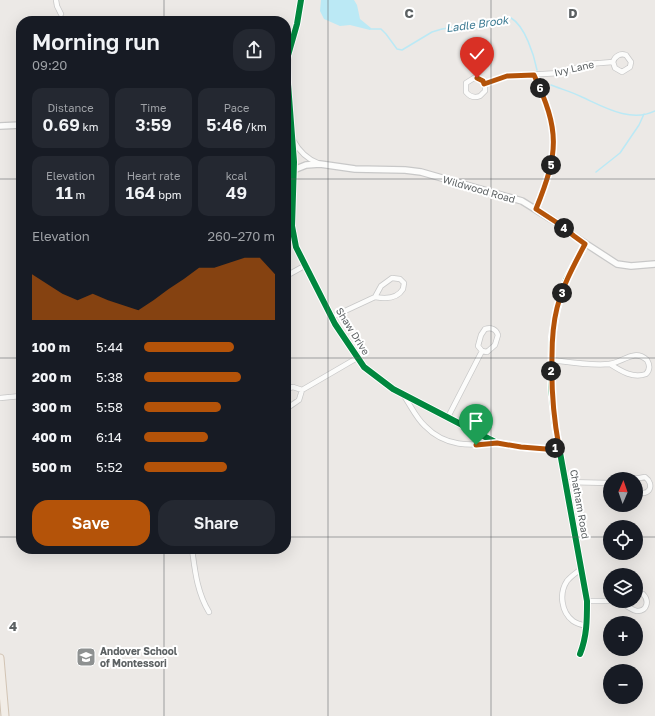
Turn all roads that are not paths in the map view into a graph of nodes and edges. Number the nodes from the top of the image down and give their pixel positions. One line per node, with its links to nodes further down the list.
1 (56, 0): 3 (street)
2 (301, 0): 4 (street, Shaw Drive)
3 (62, 14)
4 (291, 45)
5 (613, 62): 6 (street, Ivy Lane)
6 (534, 75): 7 (street, Ivy Lane); 15 (street)
7 (484, 84): 7 (street, Ivy Lane)
8 (291, 124): 11 (street, Shaw Drive)
9 (16, 125): 10 (street)
10 (0, 126)
11 (292, 138): 12 (street); 13 (street, Shaw Drive)
12 (320, 164): 13 (street, Wildwood Road); 15 (street, Wildwood Road)
13 (294, 169): 14 (street, Wildwood Road); 18 (street, Shaw Drive)
14 (291, 170)
15 (536, 209): 16 (street, Wildwood Road)
16 (585, 244): 17 (street, Wildwood Road); 24 (street, Chatham Road)
17 (655, 264)
18 (306, 265): 19 (street); 21 (street, Shaw Drive)
19 (291, 273)
20 (375, 297): 20 (street); 21 (street)
21 (332, 317): 23 (street, Shaw Drive)
22 (482, 351): 22 (street); 32 (street)
23 (357, 358): 27 (street); 29 (street, Shaw Drive)
24 (552, 360): 25 (street); 34 (street, Chatham Road)
25 (610, 364): 25 (street)
26 (291, 388): 27 (street)
27 (302, 390): 31 (street)
28 (16, 396): 30 (street)
29 (404, 396): 32 (street, Shaw Drive); 33 (street)
30 (0, 398)
31 (291, 406)
32 (448, 417): 33 (street, Shaw Drive)
33 (497, 443): 34 (street, Shaw Drive)
34 (559, 447): 36 (street, Chatham Road)
35 (643, 477): 38 (street)
36 (565, 482): 37 (street); 40 (street, Chatham Road)
37 (603, 483)
38 (643, 493)
39 (193, 554): 45 (street)
40 (581, 569): 42 (street, Chatham Road); 46 (street)
41 (643, 594): 44 (street)
42 (587, 601): 43 (street); 46 (street, Chatham Road)
43 (603, 601)
44 (631, 608)
45 (209, 612)
46 (587, 626): 47 (street, Chatham Road)
47 (580, 654)
48 (0, 658): 49 (main road)
49 (5, 716)

